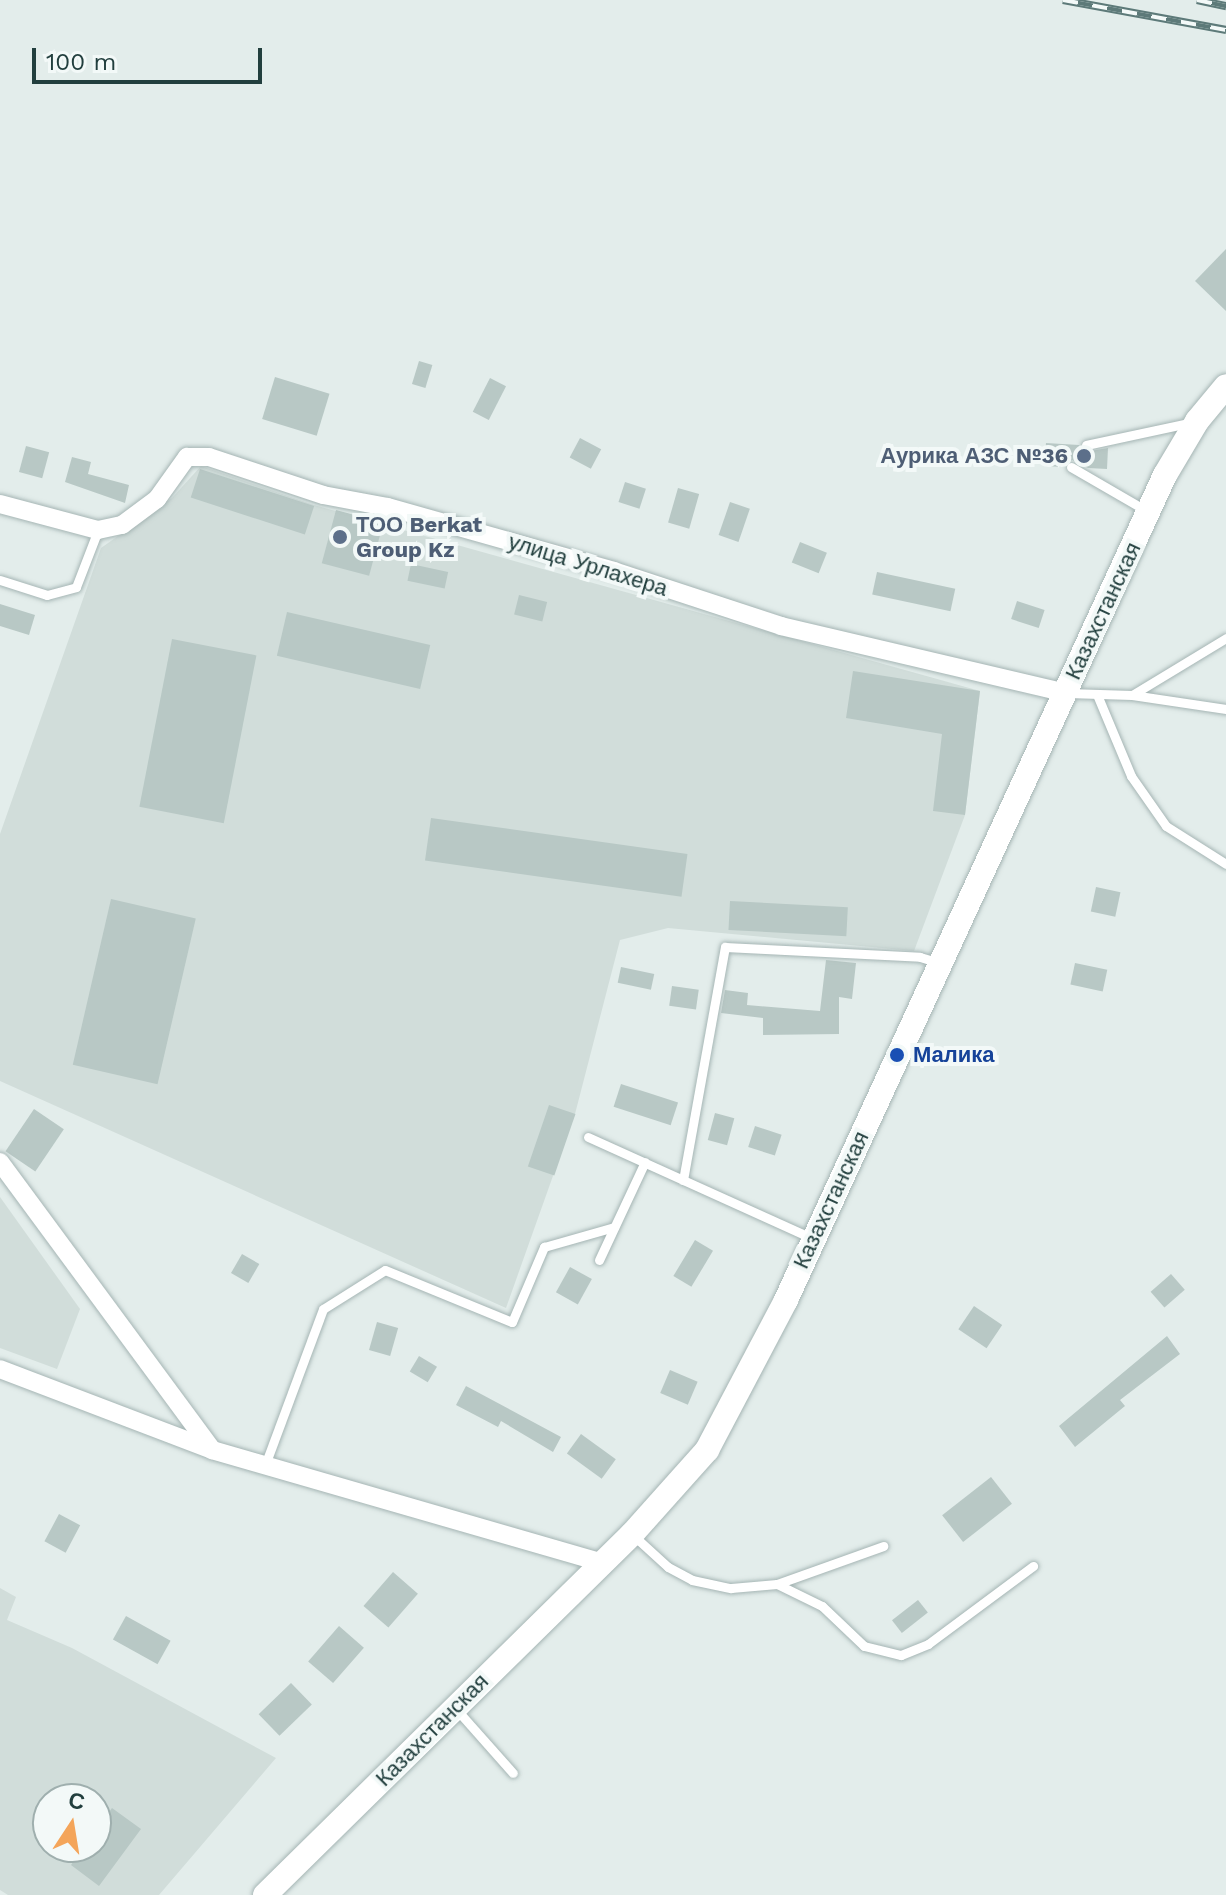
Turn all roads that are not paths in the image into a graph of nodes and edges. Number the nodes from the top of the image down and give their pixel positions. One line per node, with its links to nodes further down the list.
1 (1226, 386): 2 (main road, Казахстанская)
2 (1197, 421): 3 (lane); 6 (main road, Казахстанская)
3 (1086, 445)
4 (1071, 467): 6 (lane)
5 (0, 504): 7 (street)
6 (1148, 512): 10 (main road, Казахстанская)
7 (98, 530): 8 (lane); 10 (street, улица Урлахера)
8 (0, 580)
9 (1226, 638): 11 (lane)
10 (1066, 693): 12 (lane); 15 (main road, Казахстанская)
11 (1132, 695): 12 (lane); 13 (lane)
12 (1098, 697): 14 (lane)
13 (1226, 709)
14 (1226, 864)
15 (940, 963): 19 (lane); 21 (main road, Казахстанская)
16 (588, 1137): 18 (lane)
17 (0, 1162): 24 (street)
18 (645, 1162): 19 (lane); 20 (lane)
19 (683, 1180): 21 (lane)
20 (614, 1227): 22 (lane); 25 (lane)
21 (814, 1239): 26 (main road, Казахстанская)
22 (599, 1260)
23 (0, 1369): 24 (street)
24 (212, 1450): 25 (street)
25 (265, 1465): 28 (street)
26 (632, 1534): 28 (main road, Казахстанская); 30 (lane)
27 (883, 1546): 30 (lane)
28 (601, 1562): 31 (main road, Казахстанская)
29 (1033, 1566): 30 (lane)
30 (777, 1584)
31 (455, 1707): 32 (lane); 33 (main road, Казахстанская)
32 (513, 1773)
33 (265, 1895)

